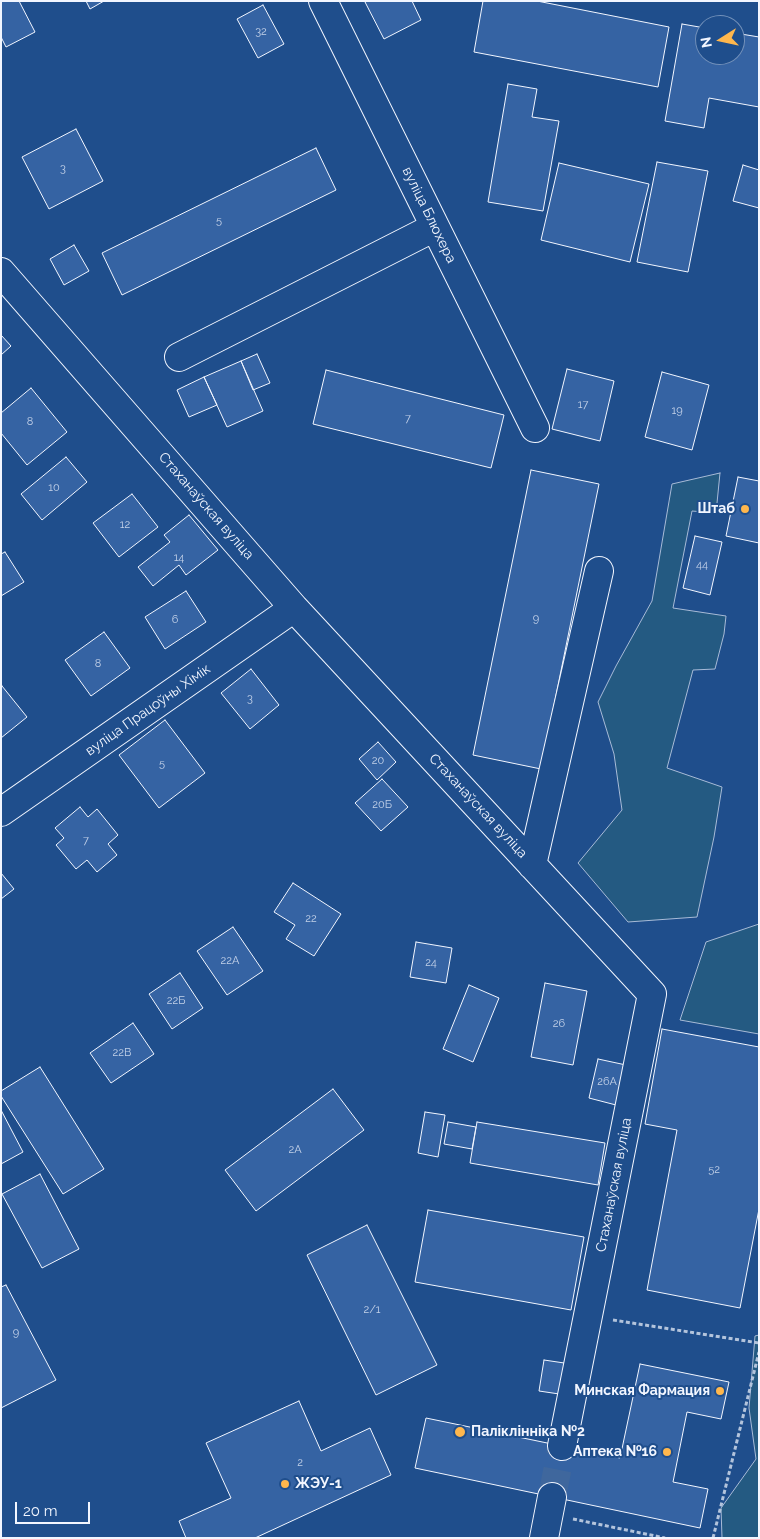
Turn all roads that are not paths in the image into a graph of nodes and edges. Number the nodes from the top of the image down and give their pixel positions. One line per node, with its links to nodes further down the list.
1 (323, 1): 2 (street, вуліца Блюхера)
2 (435, 228): 4 (street); 5 (street, вуліца Блюхера)
3 (1, 272): 7 (street, Стаханаўская вуліца)
4 (179, 357)
5 (535, 428)
6 (599, 571): 9 (street)
7 (294, 608): 8 (street, вуліца Працоўны Хімік); 9 (street, Стаханаўская вуліца)
8 (1, 812)
9 (532, 866): 10 (street, Стаханаўская вуліца)
10 (562, 1446)

